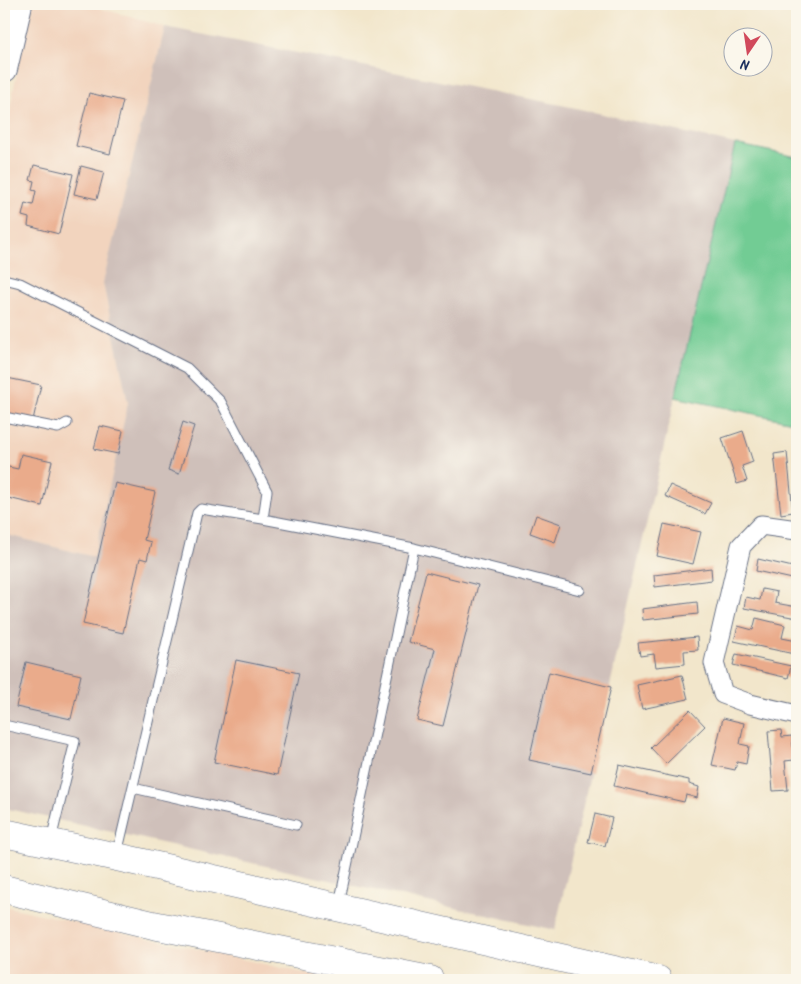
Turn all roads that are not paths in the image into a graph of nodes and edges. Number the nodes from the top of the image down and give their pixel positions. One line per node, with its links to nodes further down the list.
1 (19, 4): 2 (street)
2 (4, 69)
3 (4, 278): 6 (lane)
4 (4, 417): 5 (lane)
5 (67, 423)
6 (263, 518): 8 (lane); 12 (lane)
7 (797, 530): 10 (street)
8 (414, 548): 9 (lane); 18 (lane)
9 (580, 590)
10 (797, 715)
11 (4, 725): 15 (lane)
12 (133, 788): 13 (lane); 16 (lane)
13 (296, 824)
14 (4, 833): 15 (main road)
15 (51, 843): 16 (main road)
16 (116, 857): 18 (main road)
17 (4, 889): 19 (main road)
18 (338, 907): 20 (main road)
19 (430, 980)
20 (658, 980)

